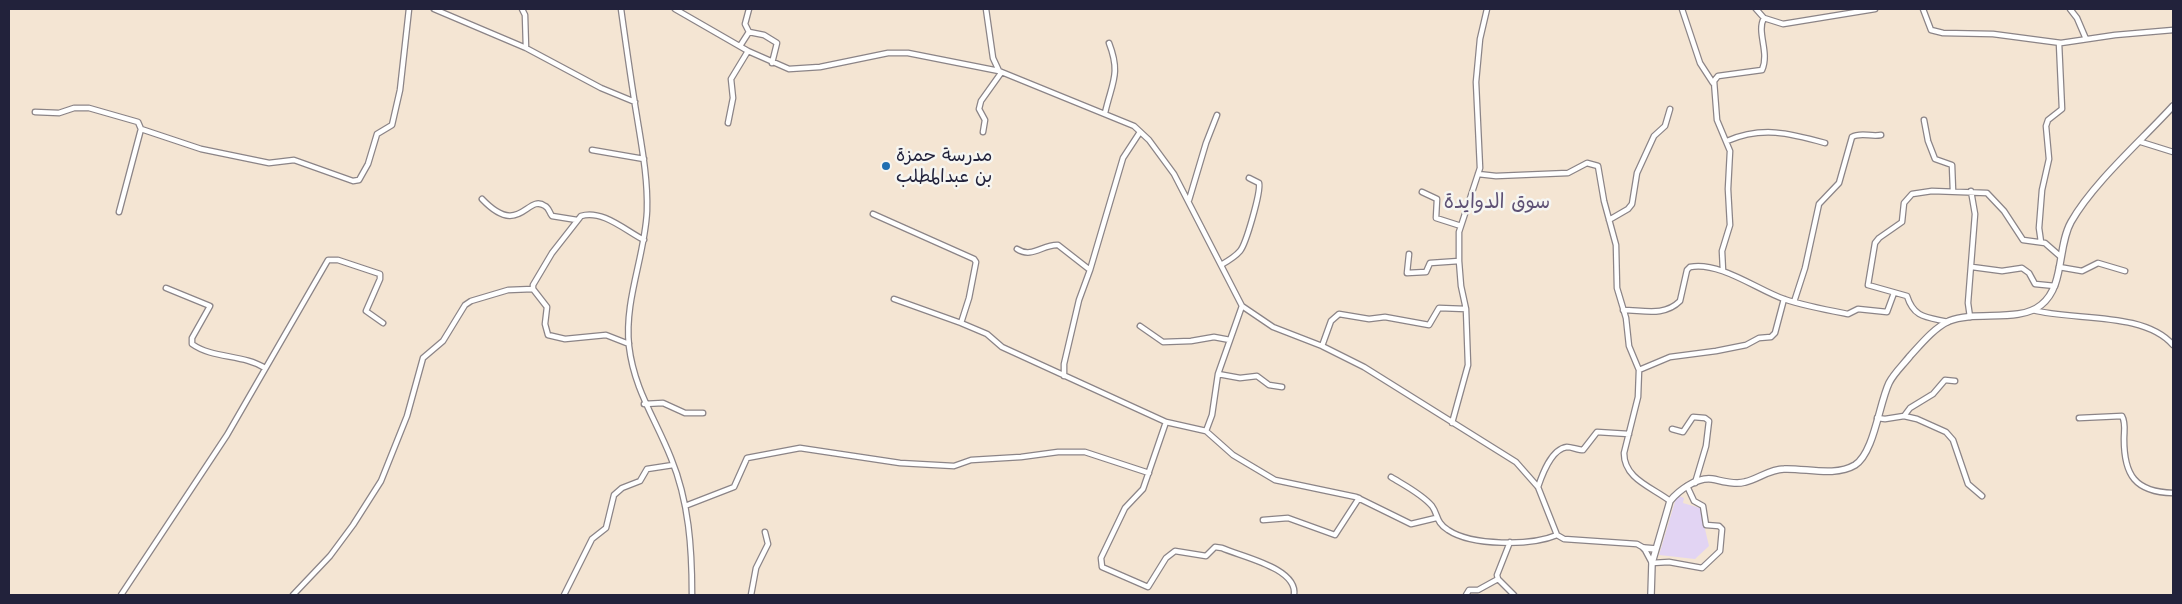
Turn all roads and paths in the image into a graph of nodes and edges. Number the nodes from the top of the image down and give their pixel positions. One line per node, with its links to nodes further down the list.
1 (409, 9): 35 (street)
2 (434, 9): 22 (street)
3 (522, 9): 22 (street)
4 (621, 9): 27 (street)
5 (675, 9): 21 (street)
6 (749, 9): 17 (street)
7 (986, 9): 25 (street)
8 (1487, 9): 45 (street)
9 (1682, 9): 26 (street)
10 (1756, 9): 15 (street)
11 (1875, 9): 14 (street)
12 (1923, 9): 20 (street)
13 (2070, 9): 18 (street)
14 (1862, 10): 15 (street)
15 (1764, 18): 26 (street)
16 (2173, 30): 18 (street)
17 (749, 32): 21 (street); 24 (street)
18 (2086, 39): 20 (street)
19 (1109, 43): 31 (street)
20 (2059, 43): 58 (street)
21 (740, 46): 23 (street)
22 (526, 48): 27 (street)
23 (748, 51): 24 (street); 34 (street)
24 (772, 63): 25 (street)
25 (1000, 72): 31 (street); 36 (street)
26 (1713, 83): 39 (street)
27 (635, 102): 44 (street)
28 (2173, 106): 41 (street)
29 (1670, 109): 55 (street)
30 (35, 112): 35 (street)
31 (1105, 113): 37 (street)
32 (1217, 115): 51 (street)
33 (1924, 120): 47 (street)
34 (728, 122)
35 (141, 129): 52 (street)
36 (983, 132)
37 (1140, 132): 51 (street); 66 (street)
38 (1881, 134): 75 (street)
39 (1726, 141): 40 (street); 67 (street)
40 (1825, 142)
41 (2141, 142): 43 (street); 61 (street)
42 (592, 150): 44 (street)
43 (2173, 152)
44 (644, 159): 57 (street)
45 (1478, 174): 55 (street); 56 (street)
46 (1249, 178): 63 (street)
47 (1953, 191): 48 (street); 72 (street)
48 (1971, 191): 58 (street); 65 (street)
49 (1422, 192): 56 (street)
50 (482, 199): 54 (street)
51 (1188, 200): 63 (street)
52 (118, 212)
53 (873, 214): 83 (street)
54 (577, 220): 57 (street); 71 (street)
55 (1609, 220): 78 (street)
56 (1460, 226): 62 (street)
57 (644, 240): 87 (street)
58 (2041, 242): 61 (street)
59 (1016, 249): 66 (street)
60 (1409, 254): 62 (street)
61 (2061, 257): 64 (street)
62 (1459, 261): 77 (street)
63 (1221, 265): 76 (street)
64 (2059, 266): 68 (street); 69 (street)
65 (1972, 267): 69 (street); 80 (street)
66 (1090, 270): 92 (street)
67 (1723, 271): 74 (street); 78 (street)
68 (2125, 271)
69 (2054, 286): 79 (street)
70 (166, 288): 89 (street)
71 (533, 289): 87 (street); 126 (street)
72 (1894, 293): 75 (street); 81 (street)
73 (894, 299): 83 (street)
74 (1784, 299): 75 (street); 90 (street)
75 (1794, 302)
76 (1242, 306): 85 (street); 88 (street)
77 (1466, 309): 88 (street); 101 (street)
78 (1623, 310): 90 (street)
79 (2033, 310): 80 (street); 86 (street)
80 (1970, 317): 81 (street)
81 (1948, 322): 98 (street)
82 (383, 323): 89 (street)
83 (960, 323): 92 (street)
84 (1140, 326): 85 (street)
85 (1230, 340): 91 (street)
86 (2173, 342)
87 (629, 344): 95 (street)
88 (1322, 346): 101 (street)
89 (265, 368): 125 (street)
90 (1639, 370): 104 (street)
91 (1218, 374): 94 (street); 103 (street)
92 (1064, 376): 100 (street)
93 (1956, 381): 97 (street)
94 (1282, 387)
95 (644, 404): 96 (street); 105 (street)
96 (702, 413)
97 (1904, 416): 98 (street); 112 (street)
98 (1877, 418): 108 (street)
99 (2079, 418): 111 (street)
100 (1166, 422): 103 (street); 106 (street)
101 (1452, 422): 110 (street)
102 (1672, 429): 108 (street)
103 (1206, 431): 113 (street)
104 (1628, 434): 110 (street); 114 (street)
105 (674, 465): 115 (street); 127 (street)
106 (1148, 473): 115 (street); 130 (street)
107 (1391, 477): 116 (street)
108 (1695, 483): 109 (street)
109 (1687, 486): 114 (street); 123 (street)
110 (1538, 488): 119 (street)
111 (2173, 493)
112 (1982, 496)
113 (1359, 498): 116 (street); 117 (street)
114 (1670, 501): 122 (street)
115 (686, 506): 128 (street)
116 (1436, 518): 120 (street)
117 (1264, 520)
118 (765, 532): 129 (street)
119 (1557, 535): 120 (street); 121 (street)
120 (1510, 542): 124 (street)
121 (1644, 548): 122 (street); 123 (street)
122 (1656, 549): 123 (street)
123 (1652, 563): 133 (street)
124 (1498, 579): 131 (street); 132 (street)
125 (121, 595)
126 (293, 595)
127 (564, 595)
128 (692, 595)
129 (751, 595)
130 (1294, 595)
131 (1466, 595)
132 (1514, 595)
133 (1651, 595)

